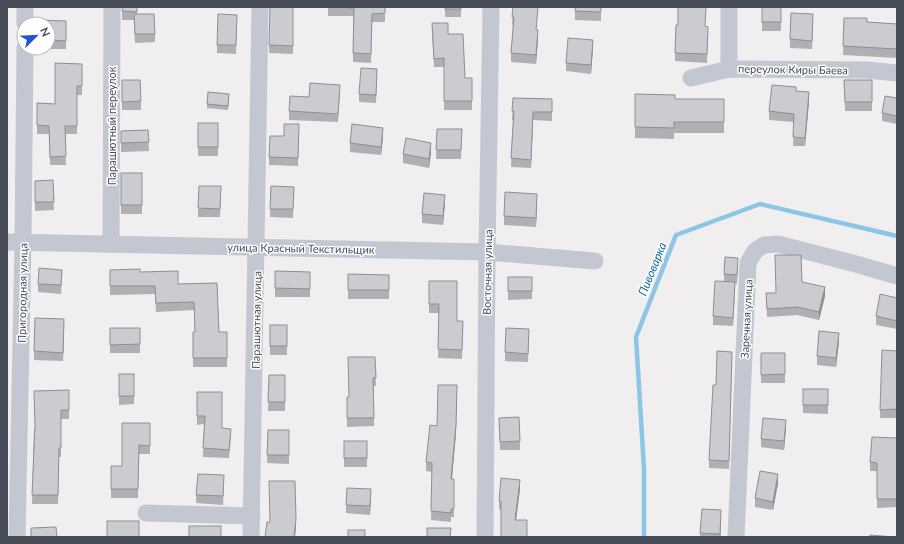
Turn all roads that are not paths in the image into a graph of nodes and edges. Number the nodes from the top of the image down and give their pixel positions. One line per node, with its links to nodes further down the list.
1 (112, 7): 10 (street, Парашютный переулок)
2 (260, 7): 11 (street, Парашютная улица)
3 (491, 7): 12 (street, Восточная улица)
4 (729, 7): 6 (street)
5 (25, 56): 9 (street, Пригородная улица)
6 (729, 69): 7 (street, переулок Киры Баева); 8 (street, переулок Киры Баева)
7 (897, 73)
8 (691, 78)
9 (15, 242): 10 (street, улица Красный Текстильщик); 17 (street, Пригородная улица)
10 (111, 244): 11 (street, улица Красный Текстильщик)
11 (257, 247): 12 (street, улица Красный Текстильщик); 16 (street, Парашютная улица)
12 (487, 252): 13 (street, улица Красный Текстильщик); 19 (street, Восточная улица)
13 (596, 261)
14 (897, 276): 20 (street, Заречная улица)
15 (146, 513): 16 (street)
16 (252, 516): 18 (street, Парашютная улица)
17 (17, 537)
18 (251, 537)
19 (485, 537)
20 (736, 537)

